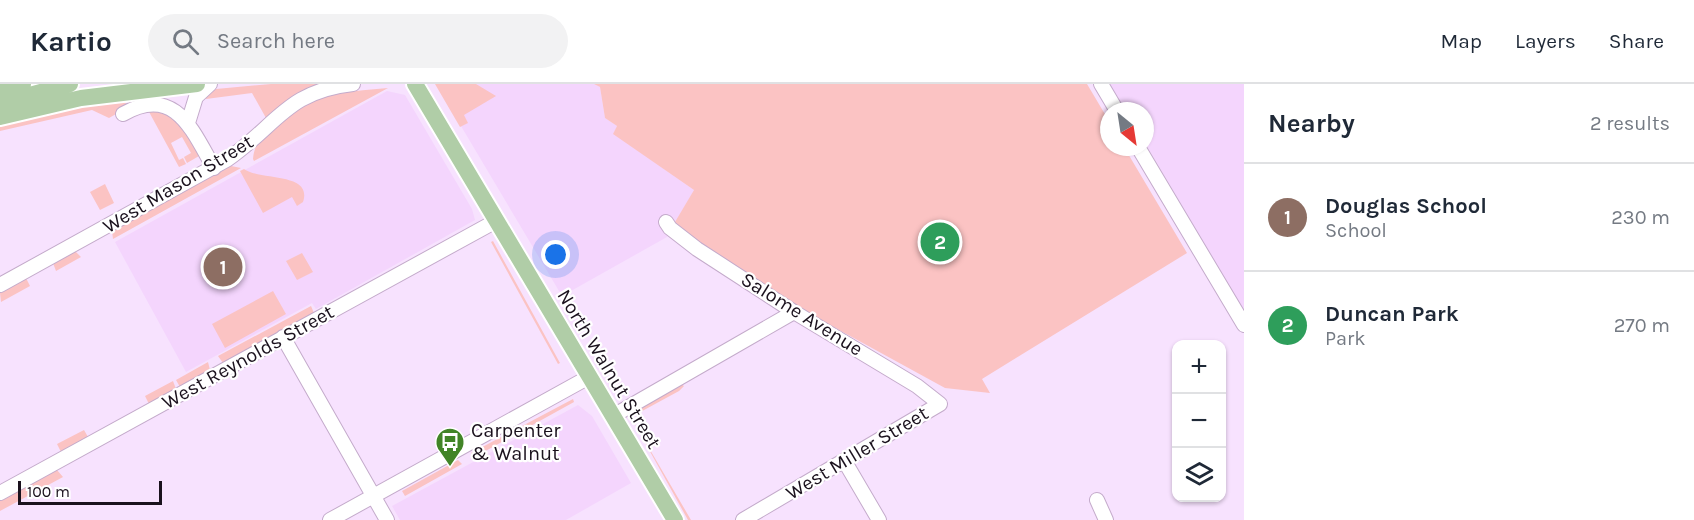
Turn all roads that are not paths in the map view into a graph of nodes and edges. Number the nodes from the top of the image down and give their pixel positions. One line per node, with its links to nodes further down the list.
1 (23, 84): 8 (main road)
2 (70, 84): 10 (main road)
3 (197, 84): 12 (main road)
4 (210, 84): 13 (street)
5 (353, 84): 15 (street, West Mason Street)
6 (416, 84): 16 (main road, North Walnut Street)
7 (1101, 84): 9 (street)
8 (0, 91)
9 (1112, 102)
10 (0, 104)
11 (123, 114): 13 (street)
12 (0, 117)
13 (188, 123): 15 (street)
14 (1143, 156): 20 (street)
15 (214, 168): 18 (street, West Mason Street)
16 (496, 221): 21 (street, West Reynolds Street); 22 (main road, North Walnut Street)
17 (666, 222): 19 (street, Salome Avenue)
18 (0, 285)
19 (794, 312): 23 (street, Salome Avenue); 24 (street)
20 (1244, 325)
21 (283, 337): 26 (street, West Reynolds Street); 27 (street)
22 (589, 377): 24 (main road, North Walnut Street); 27 (street)
23 (940, 404): 25 (street, West Miller Street)
24 (613, 416): 31 (main road, North Walnut Street)
25 (845, 462): 32 (street, West Miller Street); 33 (street)
26 (0, 493)
27 (373, 497): 29 (street); 30 (street)
28 (1097, 500): 34 (street)
29 (330, 520)
30 (387, 520)
31 (675, 520)
32 (743, 520)
33 (879, 520)
34 (1106, 520)

